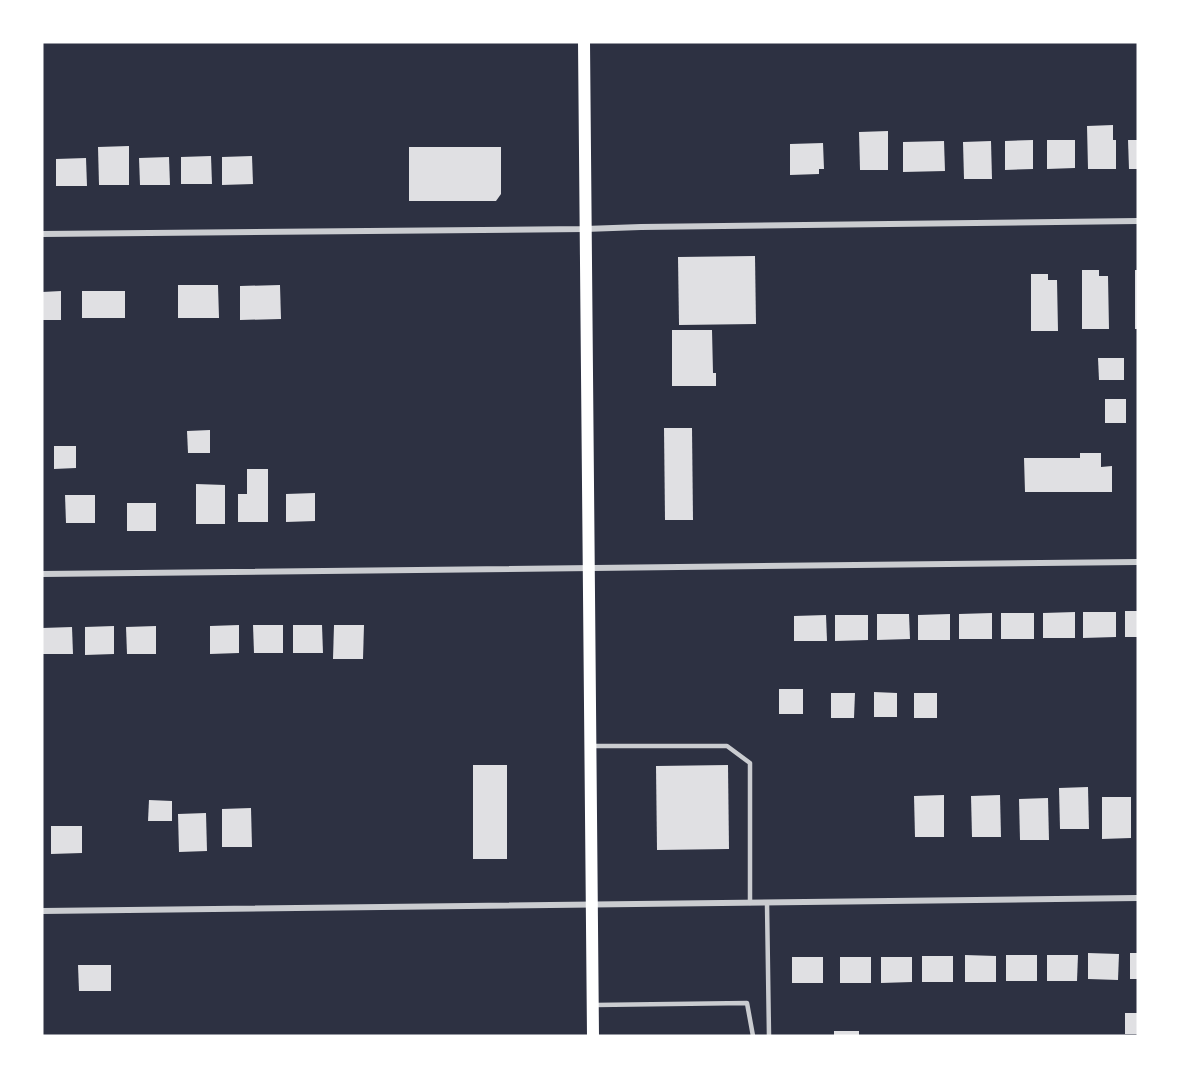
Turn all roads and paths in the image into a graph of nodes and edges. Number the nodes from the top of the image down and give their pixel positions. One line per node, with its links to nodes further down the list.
1 (584, 42): 3 (main road)
2 (1138, 221): 3 (street)
3 (585, 230): 4 (street); 6 (main road)
4 (42, 234)
5 (1138, 562): 6 (street)
6 (588, 570): 7 (street); 8 (main road)
7 (42, 574)
8 (590, 745): 10 (lane); 12 (main road)
9 (1138, 898): 11 (street)
10 (750, 903): 11 (street); 12 (street)
11 (767, 903): 17 (lane)
12 (591, 905): 13 (street); 14 (main road)
13 (42, 911)
14 (592, 1005): 15 (main road); 16 (lane)
15 (593, 1036)
16 (753, 1036)
17 (769, 1036)

